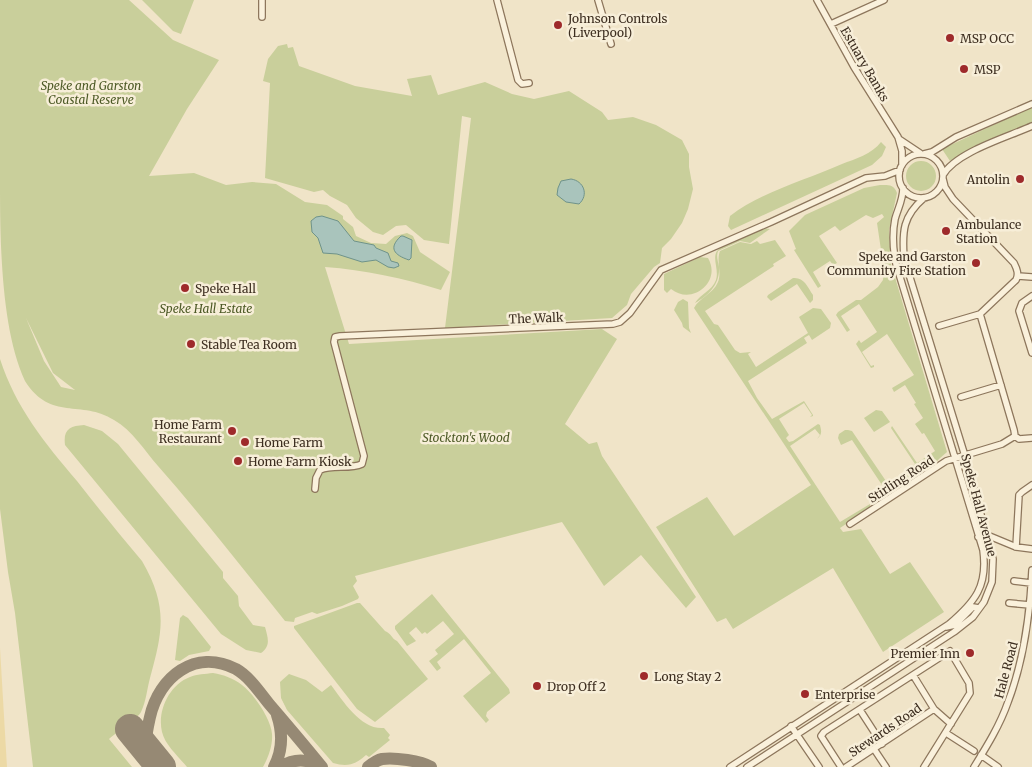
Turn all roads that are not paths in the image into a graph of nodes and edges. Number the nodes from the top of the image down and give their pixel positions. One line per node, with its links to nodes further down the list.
1 (262, 0): 6 (street)
2 (497, 0): 9 (street)
3 (598, 0): 8 (street)
4 (817, 0): 7 (street, Estuary Banks)
5 (884, 0): 7 (street)
6 (262, 17)
7 (831, 24): 12 (street, Estuary Banks)
8 (611, 44)
9 (529, 83)
10 (1032, 104): 13 (street)
11 (1032, 126): 16 (street)
12 (898, 137): 13 (street, Estuary Banks); 14 (street, Estuary Banks)
13 (923, 154): 14 (street); 16 (street)
14 (901, 168): 15 (street, The Walk); 17 (street)
15 (885, 176): 17 (street); 34 (street, The Walk)
16 (943, 177): 18 (street); 20 (street)
17 (902, 186): 19 (street); 32 (street, Speke Hall Avenue)
18 (933, 195): 19 (street); 20 (street)
19 (924, 198): 31 (street, Speke Hall Avenue)
20 (953, 199): 21 (street)
21 (1018, 276): 22 (street); 24 (street)
22 (1032, 277)
23 (1032, 296): 26 (street)
24 (980, 314): 25 (street); 27 (street)
25 (939, 326)
26 (1032, 353)
27 (1001, 385): 28 (street); 29 (street)
28 (961, 397)
29 (1015, 436): 30 (street); 31 (street, Stirling Road)
30 (1032, 438)
31 (965, 456): 32 (street, Stirling Road); 36 (street, Speke Hall Avenue)
32 (956, 458): 35 (street, Stirling Road); 37 (street, Speke Hall Avenue)
33 (1032, 485): 38 (street)
34 (315, 490)
35 (850, 524)
36 (987, 535): 37 (street); 38 (street); 45 (street, Speke Hall Avenue)
37 (978, 537): 46 (street, Speke Hall Avenue)
38 (1016, 547): 39 (street)
39 (1032, 549)
40 (1032, 570): 42 (street, Hale Road)
41 (1014, 581): 42 (street)
42 (1032, 583): 44 (street, Hale Road)
43 (1009, 603): 44 (street)
44 (1030, 605): 57 (street, Hale Road)
45 (979, 608): 46 (street); 53 (street, Speke Hall Avenue)
46 (944, 627): 51 (street, Speke Hall Avenue)
47 (914, 675): 48 (street); 49 (street); 50 (street)
48 (934, 708): 50 (street); 54 (street, Stewards Road)
49 (860, 710): 54 (street); 61 (street)
50 (951, 724): 52 (street)
51 (791, 726): 53 (street); 58 (street, Speke Hall Avenue)
52 (946, 733): 56 (street); 64 (street)
53 (796, 734): 59 (street, Speke Hall Avenue); 60 (street)
54 (882, 744): 55 (street, Stewards Road)
55 (874, 749): 62 (street, Stewards Road); 63 (street)
56 (974, 751)
57 (981, 755): 65 (street, Hale Road); 66 (street)
58 (730, 767)
59 (747, 767)
60 (818, 767)
61 (841, 767)
62 (846, 767)
63 (886, 767)
64 (924, 767)
65 (974, 767)
66 (998, 767)

